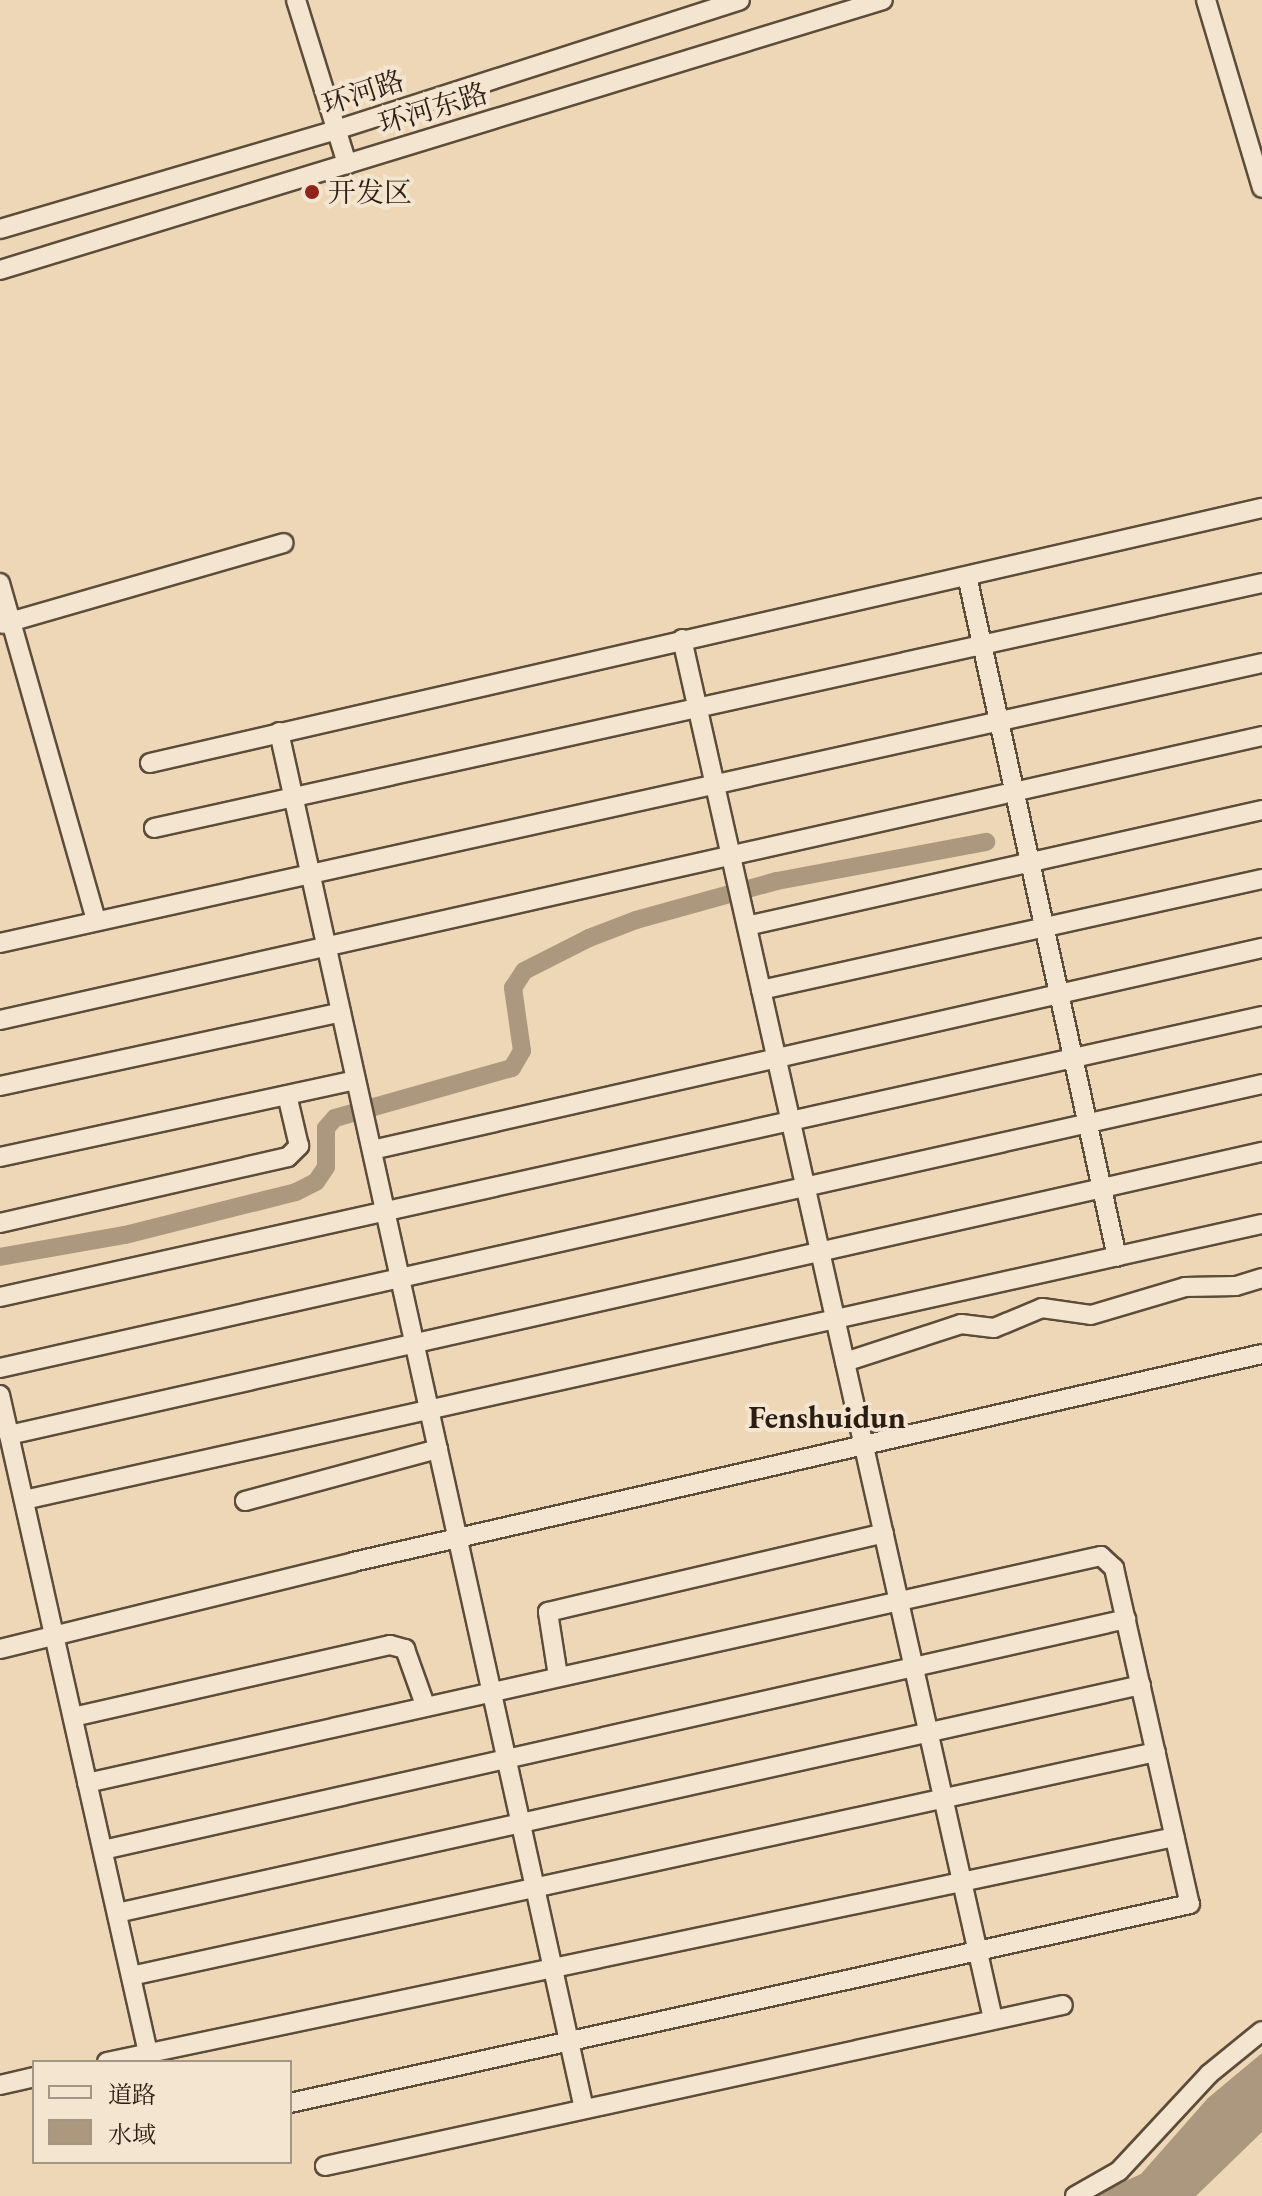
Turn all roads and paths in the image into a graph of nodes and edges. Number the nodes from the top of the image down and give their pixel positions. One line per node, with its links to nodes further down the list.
1 (296, 0): 5 (street)
2 (740, 0): 5 (street, 环河路)
3 (883, 0): 6 (street, 环河东路)
4 (1206, 0): 7 (street)
5 (336, 130): 6 (street); 8 (street, 环河路)
6 (347, 164): 9 (street, 环河东路)
7 (1262, 188)
8 (0, 229)
9 (0, 270)
10 (1262, 508): 12 (street)
11 (284, 543): 15 (street)
12 (967, 576): 16 (street); 17 (street)
13 (0, 583): 15 (street)
14 (1262, 583): 17 (street)
15 (6, 623): 34 (street)
16 (682, 639): 19 (street); 21 (street)
17 (982, 644): 19 (street); 20 (street)
18 (1262, 663): 20 (street)
19 (697, 707): 24 (street); 26 (street)
20 (999, 721): 24 (street); 25 (street)
21 (279, 732): 23 (street); 26 (street)
22 (1262, 736): 25 (street)
23 (150, 763)
24 (715, 784): 30 (street); 31 (street)
25 (1014, 791): 29 (street); 30 (street)
26 (294, 797): 28 (street); 31 (street)
27 (1262, 810): 29 (street)
28 (154, 828)
29 (1030, 862): 33 (street); 35 (street)
30 (732, 864): 33 (street); 37 (street)
31 (311, 874): 34 (street); 37 (street)
32 (1262, 879): 35 (street)
33 (745, 920): 39 (street)
34 (96, 921): 36 (street)
35 (1044, 928): 39 (street); 40 (street)
36 (0, 943)
37 (327, 946): 41 (street); 43 (street)
38 (1262, 948): 40 (street)
39 (761, 990): 44 (street)
40 (1059, 993): 44 (street); 45 (street)
41 (341, 1012): 47 (street); 48 (street)
42 (1262, 1016): 45 (street)
43 (0, 1020)
44 (776, 1056): 50 (street); 52 (street)
45 (1073, 1058): 50 (street); 51 (street)
46 (1262, 1084): 51 (street)
47 (357, 1085): 49 (street); 52 (street)
48 (0, 1086)
49 (287, 1095): 54 (street); 58 (street)
50 (790, 1121): 55 (street); 57 (street)
51 (1088, 1123): 55 (street); 56 (street)
52 (372, 1150): 57 (street)
53 (1262, 1152): 56 (street)
54 (0, 1157)
55 (805, 1187): 60 (street); 62 (street)
56 (1102, 1188): 60 (street); 61 (street)
57 (386, 1212): 62 (street); 64 (street)
58 (0, 1223)
59 (1262, 1224): 61 (street)
60 (820, 1252): 65 (street); 66 (street)
61 (1117, 1257): 65 (street)
62 (400, 1278): 66 (street); 69 (street)
63 (1262, 1278): 68 (street)
64 (0, 1297)
65 (835, 1319): 68 (street); 71 (street)
66 (415, 1343): 71 (street); 72 (street)
67 (1262, 1354): 73 (street)
68 (845, 1362): 73 (street)
69 (0, 1368)
70 (0, 1395): 72 (street)
71 (429, 1410): 74 (street); 75 (street)
72 (9, 1435): 75 (street)
73 (864, 1445): 77 (street); 78 (street)
74 (438, 1449): 76 (street); 78 (street)
75 (24, 1500): 81 (street)
76 (245, 1501)
77 (884, 1533): 79 (street); 84 (street)
78 (458, 1538): 81 (street); 86 (street)
79 (900, 1604): 80 (street); 83 (street); 84 (street)
80 (1126, 1619): 83 (street); 85 (street)
81 (55, 1636): 82 (street); 88 (street)
82 (3, 1648)
83 (914, 1667): 89 (street); 91 (street)
84 (558, 1676): 86 (street)
85 (1141, 1685): 89 (street); 90 (street)
86 (492, 1691): 87 (street); 91 (street)
87 (425, 1705): 88 (street); 92 (street)
88 (73, 1717): 92 (street)
89 (928, 1732): 93 (street); 94 (street)
90 (1156, 1752): 93 (street); 95 (street)
91 (506, 1759): 94 (street); 96 (street)
92 (87, 1783): 96 (street)
93 (943, 1798): 97 (street); 98 (street)
94 (520, 1823): 98 (street); 99 (street)
95 (1175, 1837): 97 (street); 100 (street)
96 (103, 1850): 99 (street)
97 (962, 1882): 100 (street); 101 (street)
98 (535, 1888): 101 (street); 102 (street)
99 (117, 1913): 102 (street)
100 (977, 1951): 104 (street); 106 (street)
101 (553, 1968): 106 (street); 107 (street)
102 (131, 1976): 107 (street)
103 (1063, 2005): 104 (street)
104 (993, 2019): 112 (street)
105 (1262, 2031): 114 (street)
106 (569, 2041): 111 (street); 112 (street)
107 (148, 2053): 108 (street)
108 (116, 2060)
109 (32, 2077): 110 (street)
110 (0, 2085)
111 (292, 2103)
112 (584, 2109): 113 (street)
113 (325, 2166)
114 (1075, 2196)

